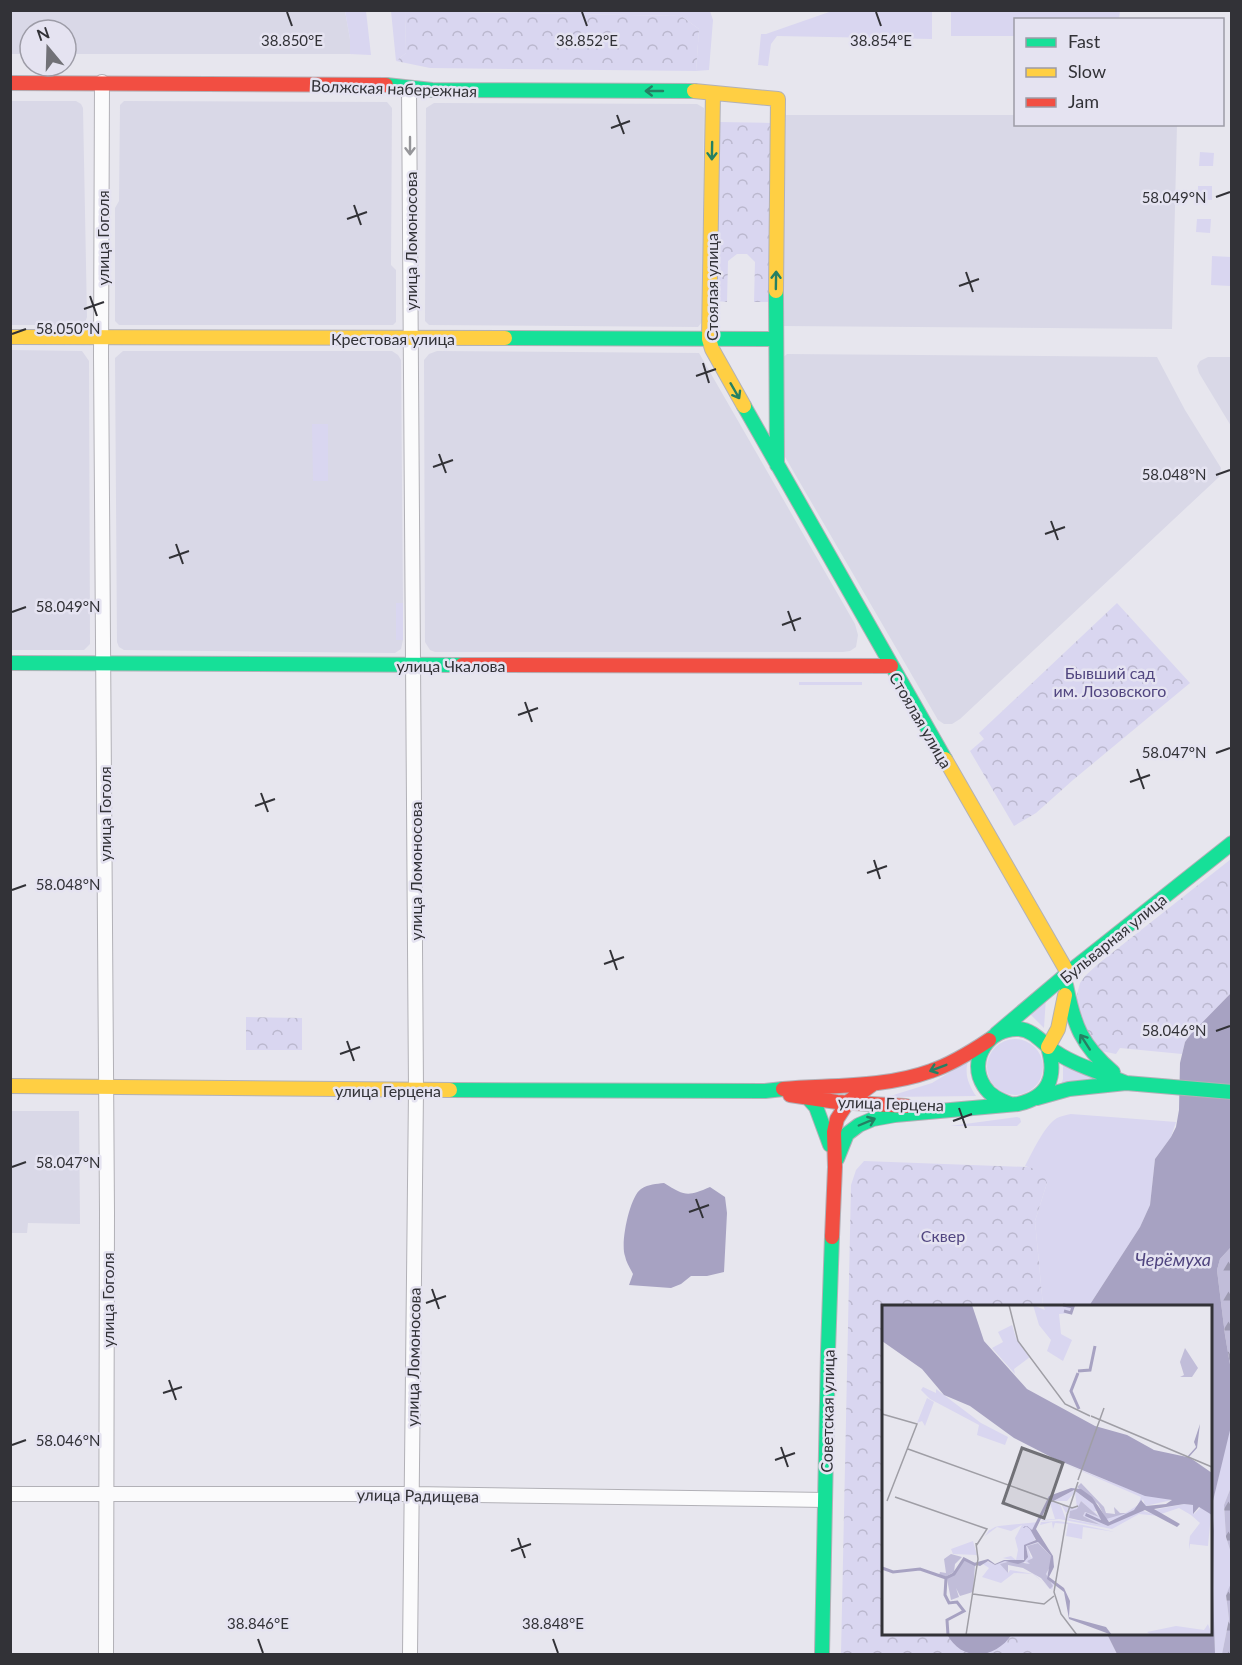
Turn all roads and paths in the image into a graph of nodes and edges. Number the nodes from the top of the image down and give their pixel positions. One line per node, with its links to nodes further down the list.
1 (10, 82): 2 (street, Волжская набережная)
2 (102, 82): 3 (street, Волжская набережная); 7 (street, улица Гоголя)
3 (409, 88): 4 (street, Волжская набережная, one-way to 3); 8 (street, улица Ломоносова, one-way to 8)
4 (713, 93): 5 (street, Волжская набережная); 9 (street, Стоялая улица, one-way to 9)
5 (778, 99): 10 (street, Стоялая улица, one-way to 5)
6 (10, 337): 7 (street, Крестовая улица)
7 (101, 338): 8 (street, Крестовая улица); 13 (street, улица Гоголя)
8 (411, 338): 9 (street, Крестовая улица); 14 (street, улица Ломоносова)
9 (709, 339): 10 (street, Крестовая улица); 11 (street, Стоялая улица, one-way to 11)
10 (775, 339): 11 (street, Стоялая улица)
11 (777, 465): 15 (street, Стоялая улица)
12 (10, 663): 13 (street, улица Чкалова)
13 (104, 664): 14 (street, улица Чкалова); 23 (street, улица Гоголя)
14 (414, 665): 15 (street, улица Чкалова); 24 (street, улица Ломоносова)
15 (891, 666): 17 (street, Стоялая улица)
16 (1232, 843): 17 (street, Бульварная улица)
17 (1067, 979): 18 (street, Бульварная улица); 19 (street); 20 (street, Стоялая улица, one-way to 17)
18 (992, 1037): 19 (street); 21 (street, улица Герцена, one-way to 21); 30 (street)
19 (1048, 1047): 20 (street); 28 (street)
20 (1126, 1083): 26 (street); 28 (street)
21 (873, 1084): 25 (street, улица Герцена); 29 (street, Советская улица)
22 (10, 1086): 23 (street, улица Герцена)
23 (105, 1086): 24 (street, улица Герцена); 32 (street, улица Гоголя)
24 (416, 1090): 25 (street, улица Герцена); 34 (street, улица Ломоносова)
25 (765, 1091): 27 (street, улица Герцена)
26 (1232, 1092)
27 (808, 1098): 29 (street, улица Герцена); 31 (street, Советская улица)
28 (1034, 1099): 30 (street)
29 (848, 1102): 30 (street, улица Герцена); 31 (street, Советская улица)
30 (1018, 1104): 31 (street, one-way to 30)
31 (835, 1167): 35 (street, Советская улица)
32 (107, 1493): 33 (street, улица Радищева); 34 (street, улица Радищева); 36 (street, улица Гоголя)
33 (10, 1494)
34 (412, 1494): 35 (street, улица Радищева); 37 (street, улица Ломоносова)
35 (825, 1500): 38 (street, Советская улица)
36 (106, 1654)
37 (411, 1654)
38 (822, 1654)

